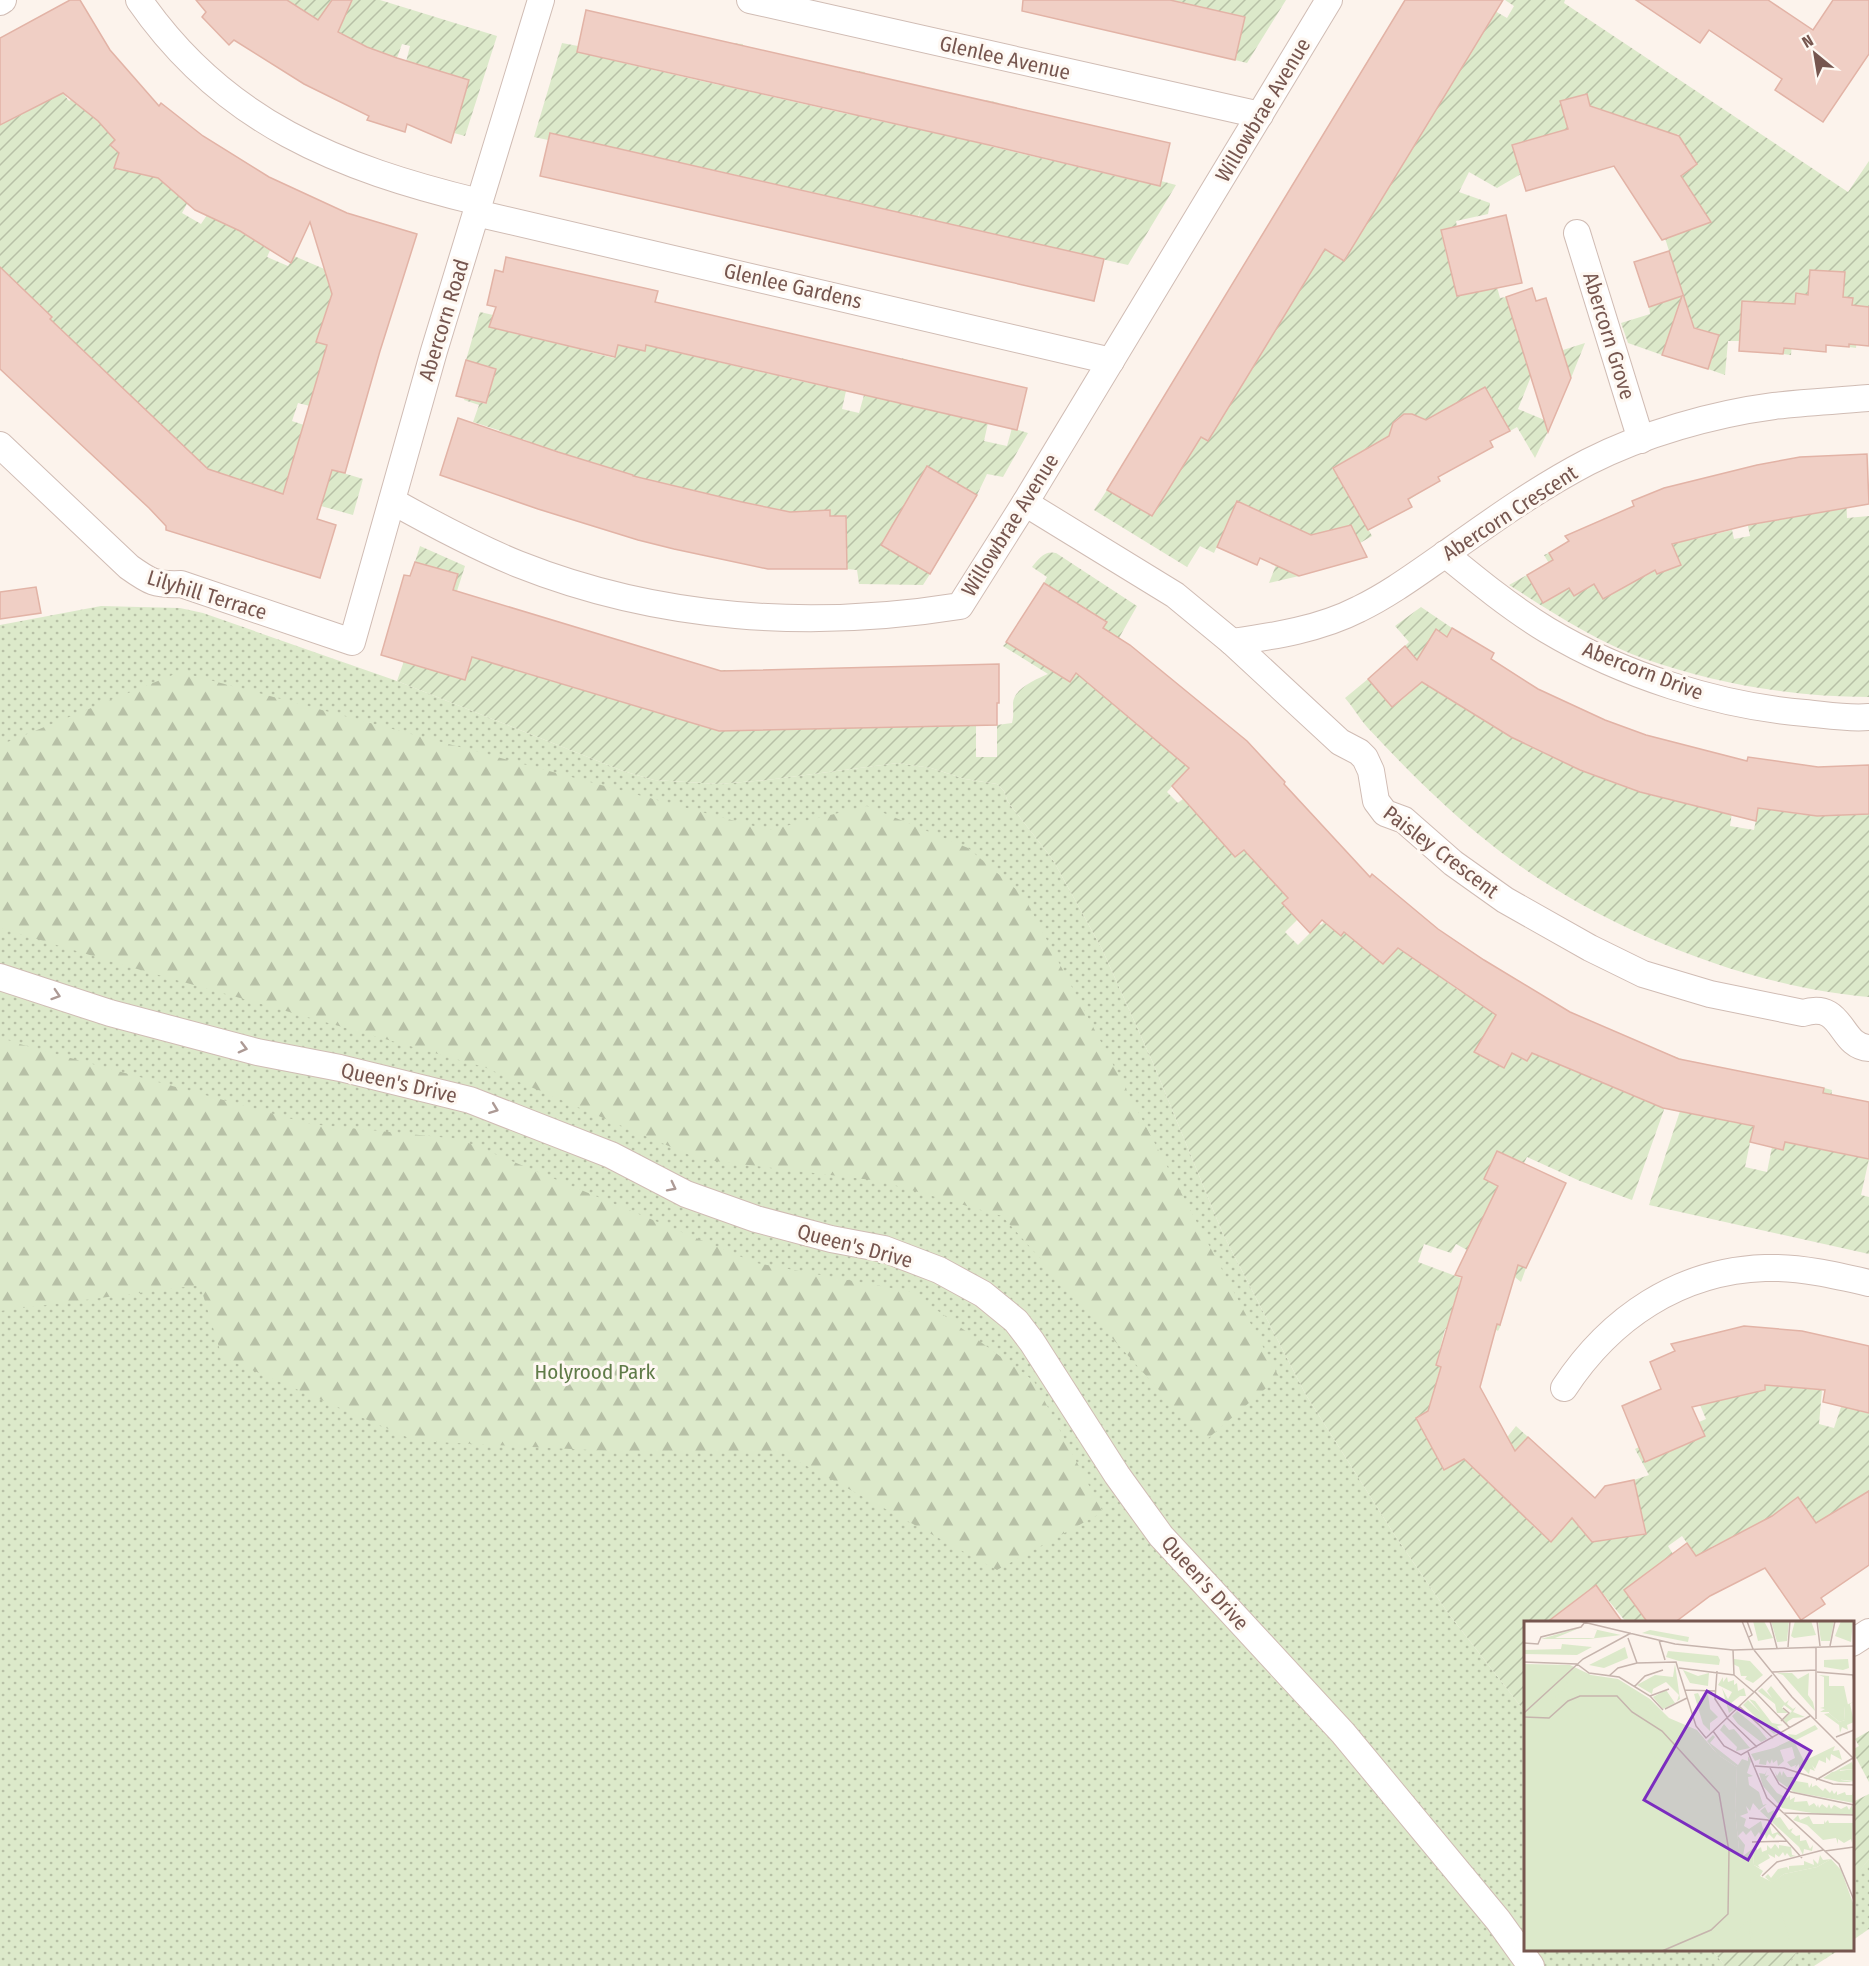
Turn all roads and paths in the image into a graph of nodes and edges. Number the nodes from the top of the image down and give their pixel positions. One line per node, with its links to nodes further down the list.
1 (139, 0): 6 (street, Glenlee Gardens)
2 (541, 0): 6 (street, Abercorn Road)
3 (750, 0): 5 (street, Glenlee Avenue)
4 (1329, 0): 5 (street, Willowbrae Avenue)
5 (1260, 115): 8 (street, Willowbrae Avenue)
6 (478, 207): 8 (street, Glenlee Gardens); 12 (street, Abercorn Road)
7 (1577, 233): 10 (street, Abercorn Grove)
8 (1111, 361): 13 (street, Willowbrae Avenue)
9 (1869, 398): 10 (street, Abercorn Crescent)
10 (1641, 440): 14 (street, Abercorn Crescent)
11 (0, 445): 15 (street, Lilyhill Terrace)
12 (392, 501): 13 (street, Willowbrae Avenue); 15 (street, Abercorn Road)
13 (1025, 502): 16 (street, Paisley Crescent)
14 (1445, 554): 16 (street, Abercorn Crescent); 17 (street, Abercorn Drive)
15 (352, 642)
16 (1232, 642): 19 (street, Paisley Crescent)
17 (1869, 717)
18 (0, 976): 24 (street, Queen's Drive, one-way to 24)
19 (1869, 1048)
20 (1869, 1283): 21 (street)
21 (1564, 1388)
22 (1869, 1632): 23 (street)
23 (1854, 1642)
24 (1532, 1966)

